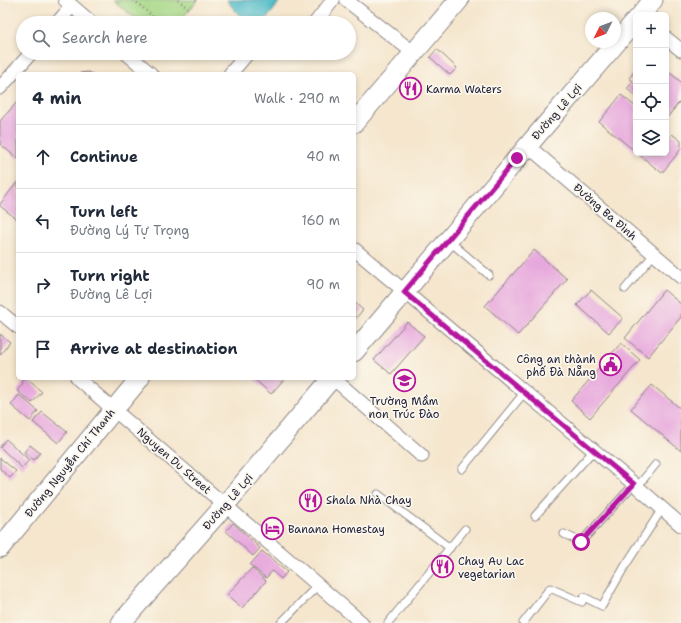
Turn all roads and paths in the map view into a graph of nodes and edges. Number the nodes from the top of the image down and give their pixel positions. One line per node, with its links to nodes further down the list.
1 (134, 0): 12 (path)
2 (178, 0): 8 (path)
3 (333, 0): 13 (street)
4 (346, 0): 17 (street)
5 (460, 0): 17 (street)
6 (653, 0): 9 (street)
7 (68, 3): 10 (street); 11 (street)
8 (190, 10)
9 (643, 12)
10 (61, 16)
11 (84, 16)
12 (152, 16)
13 (320, 16)
14 (633, 24): 25 (street, Đường Lê Lợi)
15 (669, 40): 16 (street)
16 (681, 50)
17 (414, 53): 24 (street)
18 (25, 60): 23 (street)
19 (134, 60): 21 (street)
20 (242, 60): 22 (street)
21 (149, 72)
22 (232, 72)
23 (0, 88)
24 (356, 121)
25 (528, 146): 26 (street, Đường Lê Lợi); 28 (street, Đường Ba Đình)
26 (448, 240): 29 (lane); 32 (street, Đường Lê Lợi)
27 (356, 251): 32 (street)
28 (654, 254): 30 (street, Đường Ba Đình); 31 (lane)
29 (489, 276)
30 (681, 277)
31 (625, 289)
32 (404, 292): 35 (street, Đường Lê Lợi); 40 (street)
33 (0, 312): 34 (street)
34 (16, 325)
35 (356, 350)
36 (79, 380): 41 (street, Nguyen Du Street)
37 (138, 380): 41 (street, Đường Nguyễn Chí Thanh)
38 (330, 380): 48 (street, Đường Lê Lợi)
39 (334, 380): 43 (street)
40 (524, 393): 42 (street); 45 (lane)
41 (114, 409): 48 (street, Nguyen Du Street); 54 (street, Đường Nguyễn Chí Thanh)
42 (594, 450): 46 (street); 50 (lane)
43 (422, 456)
44 (656, 464): 46 (lane)
45 (462, 469)
46 (636, 486): 49 (street); 53 (lane)
47 (378, 494): 55 (lane)
48 (225, 505): 56 (street, Nguyen Du Street); 57 (street, Đường Lê Lợi)
49 (662, 509): 51 (street); 61 (lane)
50 (535, 516)
51 (681, 525)
52 (465, 529): 55 (lane)
53 (564, 534)
54 (0, 548)
55 (450, 548): 60 (lane)
56 (318, 585): 58 (lane); 59 (street, Nguyen Du Street)
57 (121, 623)
58 (281, 623)
59 (362, 623)
60 (388, 623)
61 (523, 623)

